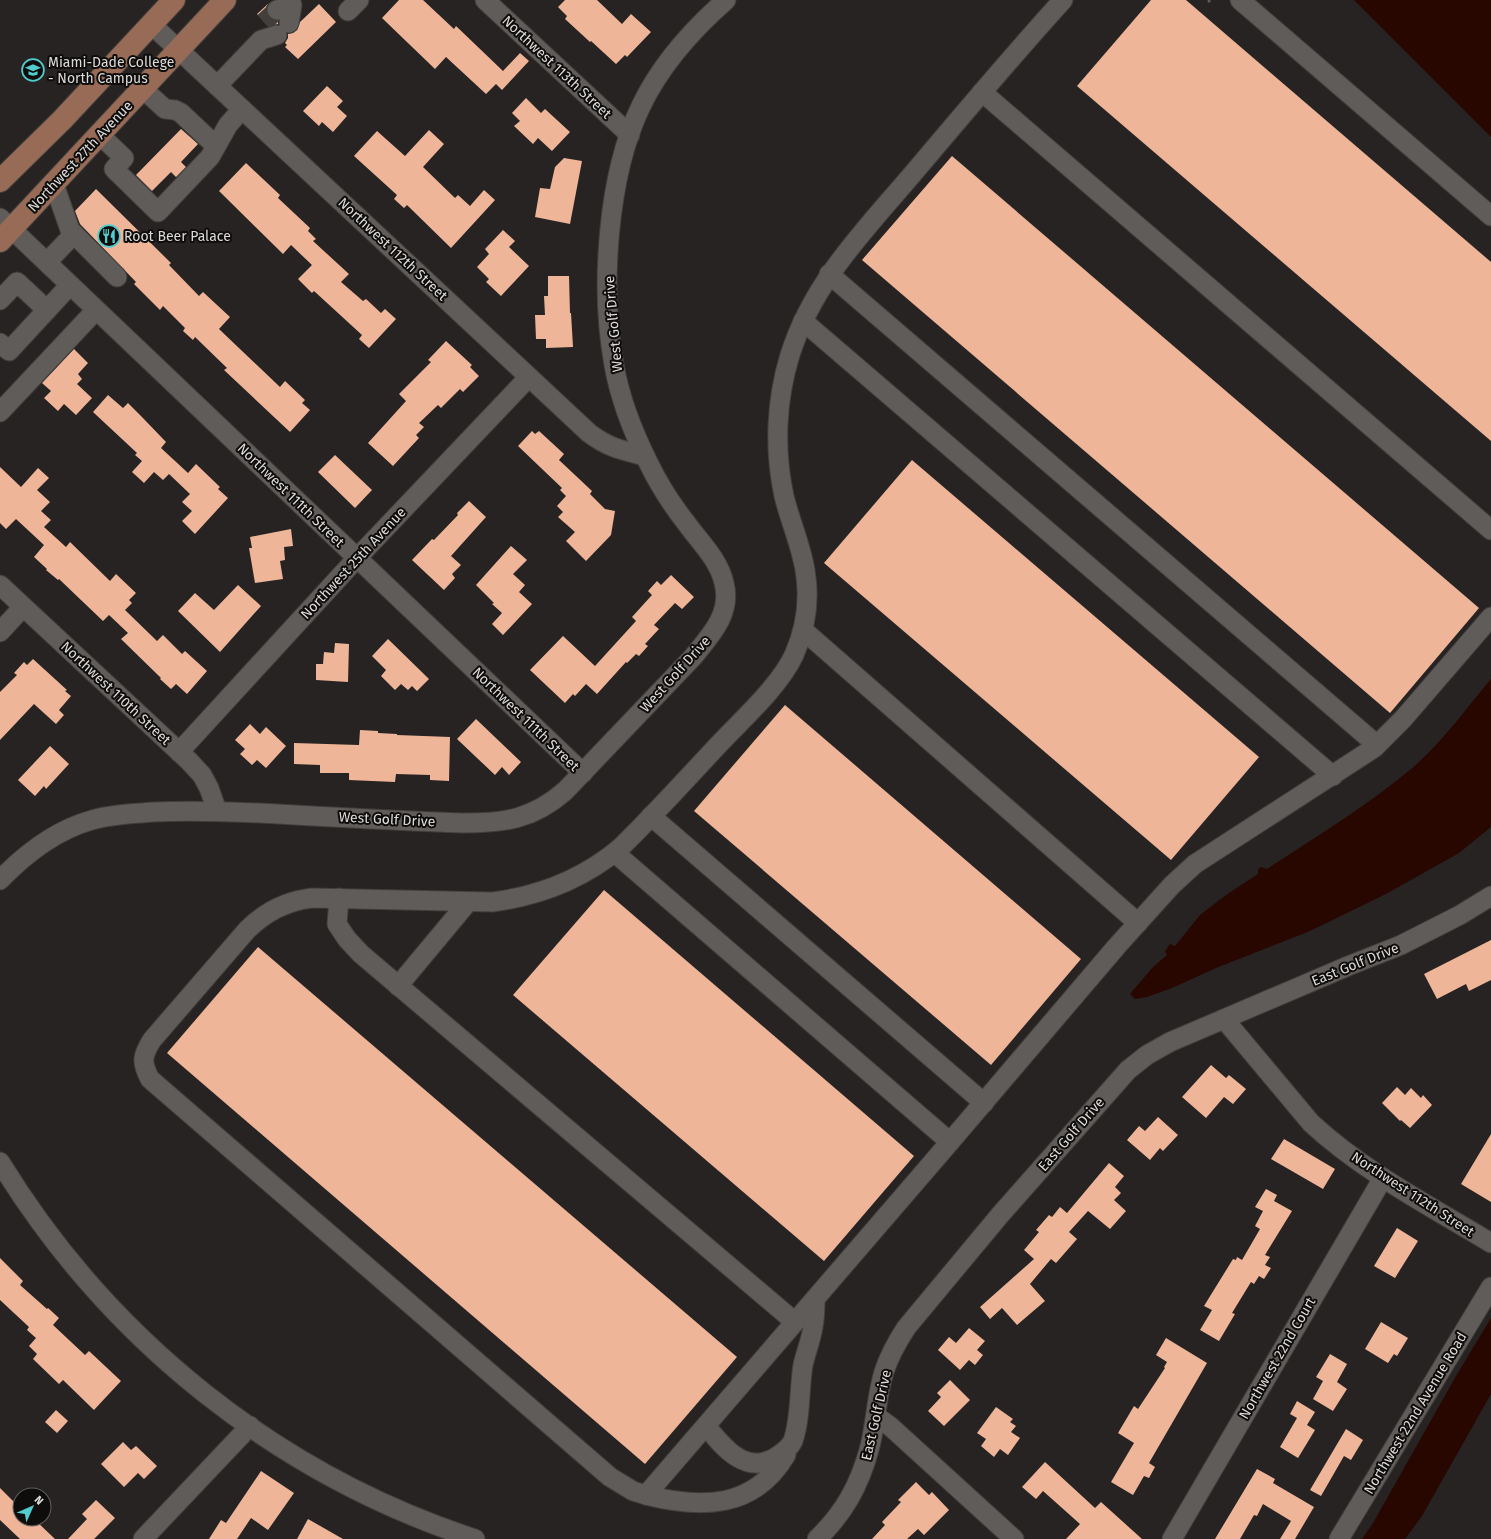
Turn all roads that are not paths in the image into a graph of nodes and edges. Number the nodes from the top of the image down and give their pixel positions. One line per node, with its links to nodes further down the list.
1 (174, 0): 8 (main road)
2 (225, 0): 9 (main road, Northwest 27th Avenue)
3 (485, 0): 15 (street, Northwest 113th Street)
4 (726, 0): 15 (street, West Golf Drive)
5 (1063, 0): 12 (street)
6 (1240, 0): 19 (street)
7 (280, 19): 10 (street)
8 (151, 24): 9 (street, Northwest 112th Street); 17 (main road)
9 (179, 50): 10 (street, Northwest 112th Street); 11 (main road, Northwest 27th Avenue)
10 (217, 86): 13 (street, Northwest 112th Street)
11 (143, 89): 14 (main road, Northwest 27th Avenue); 16 (street)
12 (982, 92): 23 (street); 34 (street)
13 (242, 109): 16 (street); 31 (street, Northwest 112th Street)
14 (100, 135): 16 (street); 18 (main road, Northwest 27th Avenue)
15 (630, 135): 33 (street, West Golf Drive)
16 (216, 146)
17 (0, 181)
18 (54, 184): 20 (main road, Northwest 27th Avenue); 21 (street)
19 (1491, 216)
20 (4, 229): 22 (street, Northwest 111th Street)
21 (74, 234): 22 (street); 24 (street)
22 (47, 262): 25 (street, Northwest 111th Street)
23 (829, 274): 29 (street); 41 (street)
24 (117, 277)
25 (70, 285): 27 (street); 28 (street, Northwest 111th Street)
26 (0, 300): 27 (street)
27 (47, 310): 30 (street)
28 (96, 310): 32 (street); 35 (street, Northwest 111th Street)
29 (803, 321): 39 (street); 44 (street)
30 (0, 343)
31 (529, 377): 33 (street, Northwest 112th Street); 35 (street, Northwest 25th Avenue)
32 (0, 412)
33 (645, 456): 43 (street, West Golf Drive)
34 (1491, 530)
35 (357, 558): 42 (street, Northwest 25th Avenue); 43 (street, Northwest 111th Street)
36 (0, 585): 37 (street, Northwest 110th Street)
37 (23, 607): 40 (street); 42 (street, Northwest 110th Street)
38 (1491, 617): 41 (street)
39 (803, 630): 46 (street); 52 (street)
40 (0, 632)
41 (1377, 745): 44 (street)
42 (179, 752): 45 (street, Northwest 110th Street)
43 (583, 772): 45 (street, West Golf Drive)
44 (1332, 776): 52 (street)
45 (217, 811): 48 (street, West Golf Drive)
46 (651, 816): 47 (street); 55 (street)
47 (614, 852): 51 (street); 56 (street)
48 (0, 880)
49 (1491, 896): 54 (street, East Golf Drive)
50 (339, 898): 51 (street); 53 (street); 67 (street)
51 (468, 902): 53 (street)
52 (1138, 923): 55 (street)
53 (398, 986): 62 (street)
54 (1224, 1020): 58 (street, Northwest 112th Street); 63 (street, East Golf Drive)
55 (984, 1103): 56 (street)
56 (950, 1142): 61 (street)
57 (0, 1162): 64 (street)
58 (1383, 1178): 59 (street, Northwest 112th Street); 72 (street, Northwest 22nd Court)
59 (1491, 1243)
60 (1491, 1287): 73 (street, Northwest 22nd Avenue Road)
61 (815, 1299): 62 (street); 66 (street)
62 (795, 1322): 65 (street)
63 (876, 1416): 70 (street, East Golf Drive); 71 (street)
64 (250, 1426): 68 (street); 69 (street)
65 (706, 1426): 66 (street); 67 (street)
66 (790, 1448): 67 (street)
67 (646, 1496)
68 (143, 1539)
69 (475, 1539)
70 (817, 1539)
71 (1014, 1539)
72 (1172, 1539)
73 (1340, 1539)

